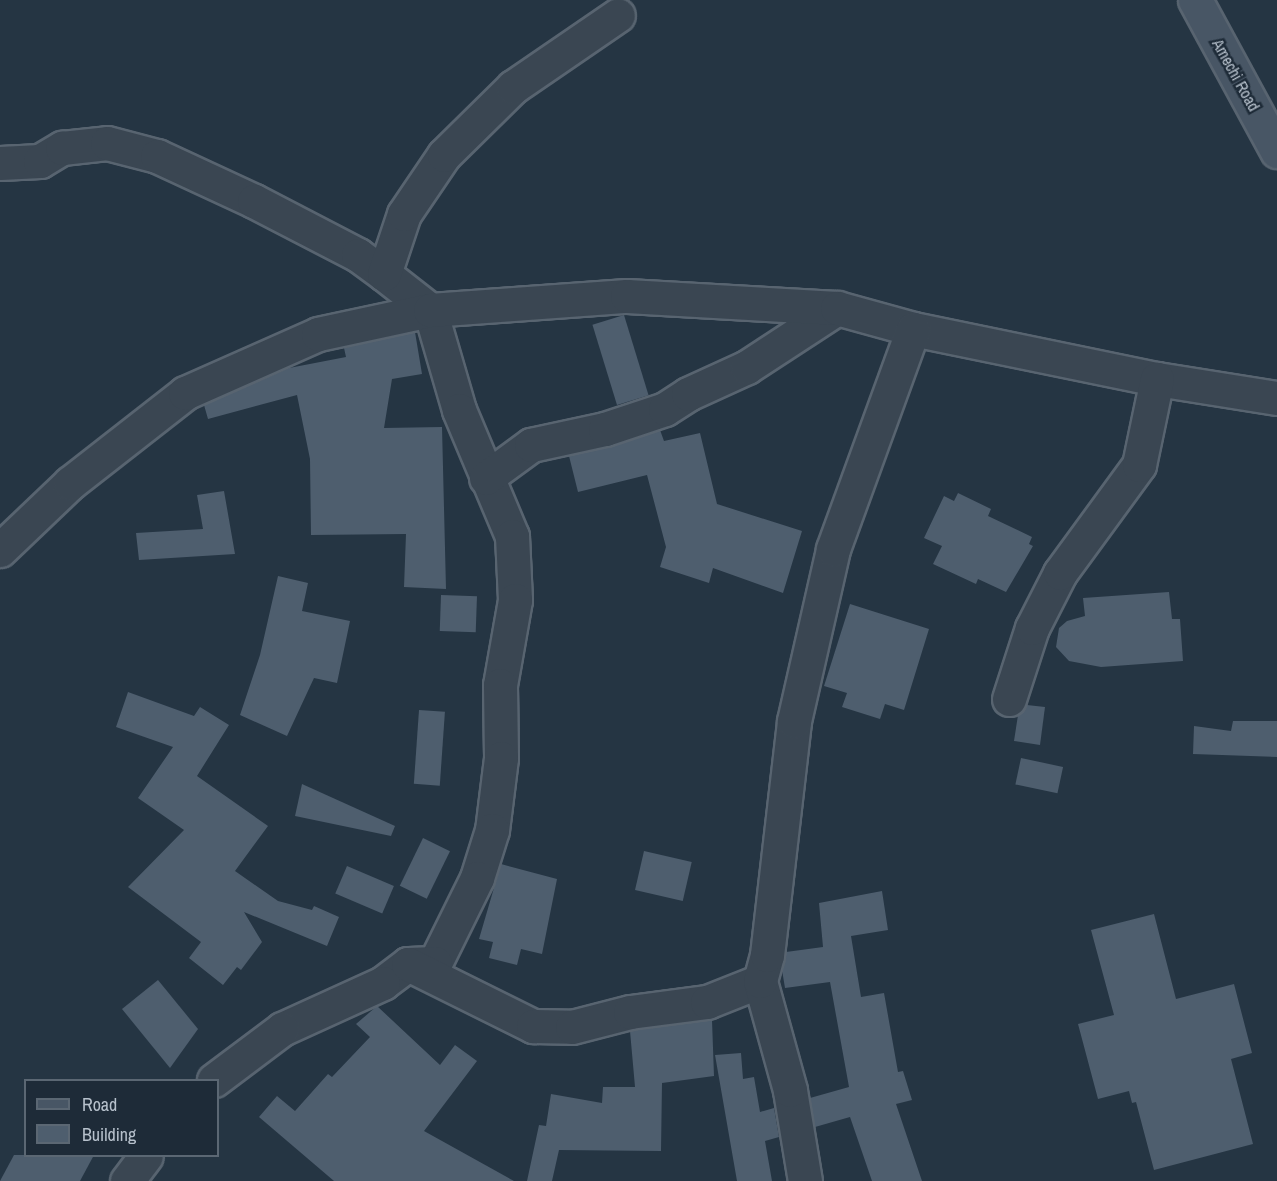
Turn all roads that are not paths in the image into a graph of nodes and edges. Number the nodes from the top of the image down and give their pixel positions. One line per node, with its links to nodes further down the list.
1 (1195, 0): 3 (main road, Amechi Road)
2 (618, 15): 5 (street)
3 (1277, 151)
4 (0, 163): 5 (street)
5 (384, 274): 7 (street)
6 (837, 308): 7 (street); 8 (street); 11 (street)
7 (430, 310): 11 (street); 12 (street)
8 (913, 329): 9 (street); 15 (street)
9 (1157, 379): 10 (street); 13 (street)
10 (1277, 398)
11 (486, 478): 14 (street)
12 (0, 550)
13 (1009, 699)
14 (408, 964): 15 (street); 16 (street)
15 (760, 981): 19 (street)
16 (215, 1079)
17 (145, 1157): 18 (street)
18 (127, 1181)
19 (806, 1181)

